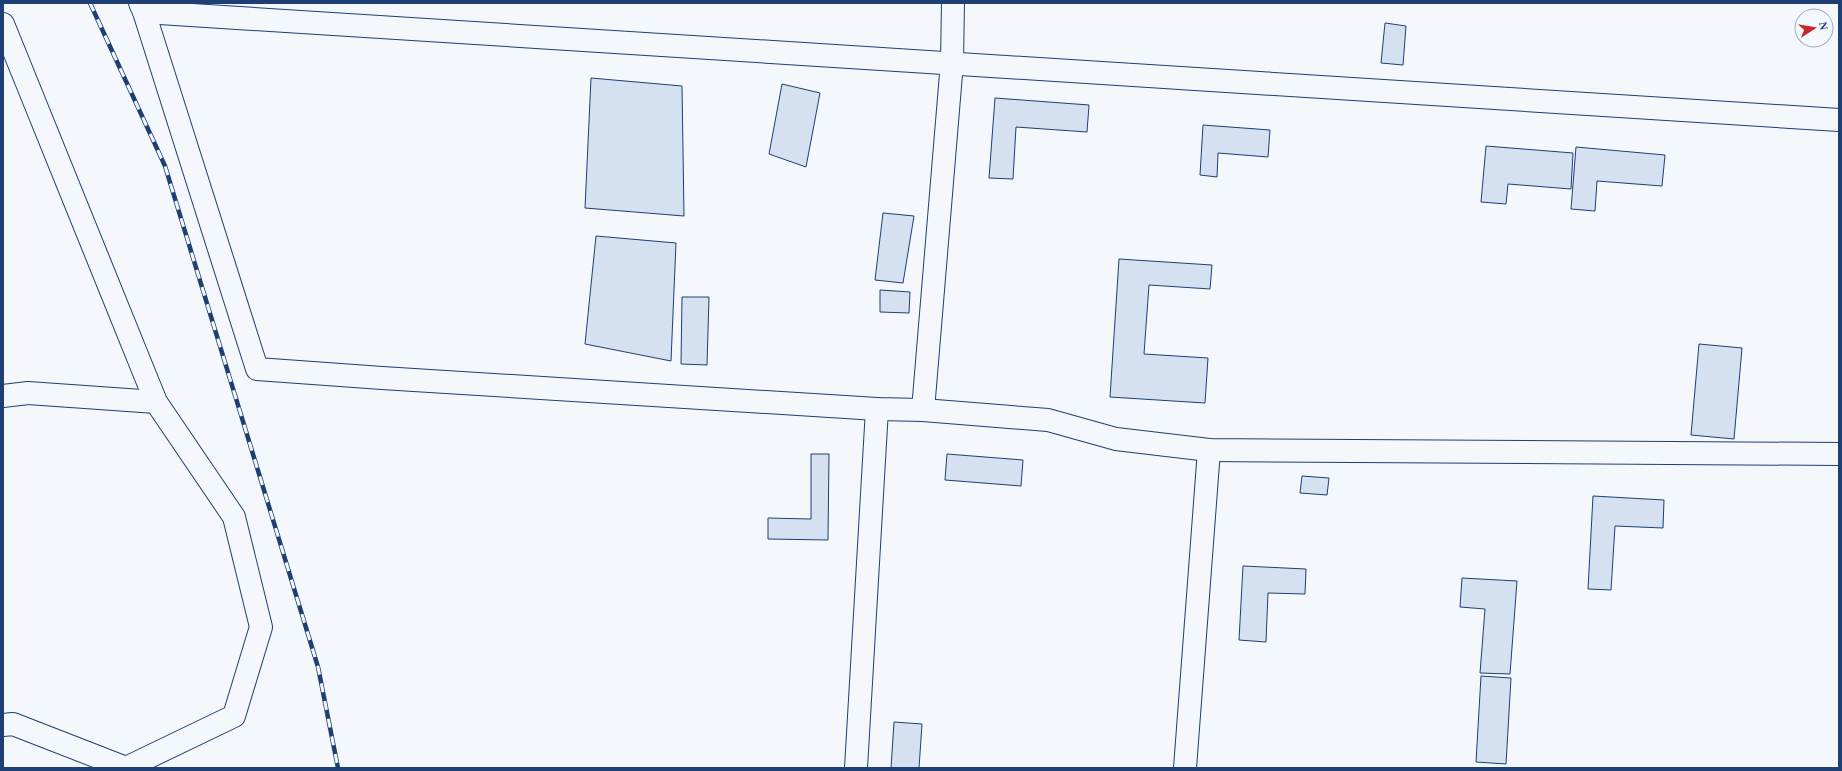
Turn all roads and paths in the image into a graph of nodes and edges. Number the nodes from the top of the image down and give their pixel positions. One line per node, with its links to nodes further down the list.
1 (953, 3): 4 (street)
2 (142, 7): 4 (street); 8 (street)
3 (3, 24): 7 (street)
4 (952, 62): 5 (street); 9 (street)
5 (1839, 120)
6 (3, 396): 7 (street)
7 (156, 402): 12 (street)
8 (877, 409): 9 (street); 13 (street)
9 (923, 410): 10 (street)
10 (1209, 450): 11 (street); 14 (street)
11 (1839, 454)
12 (3, 725)
13 (856, 768)
14 (1185, 768)

